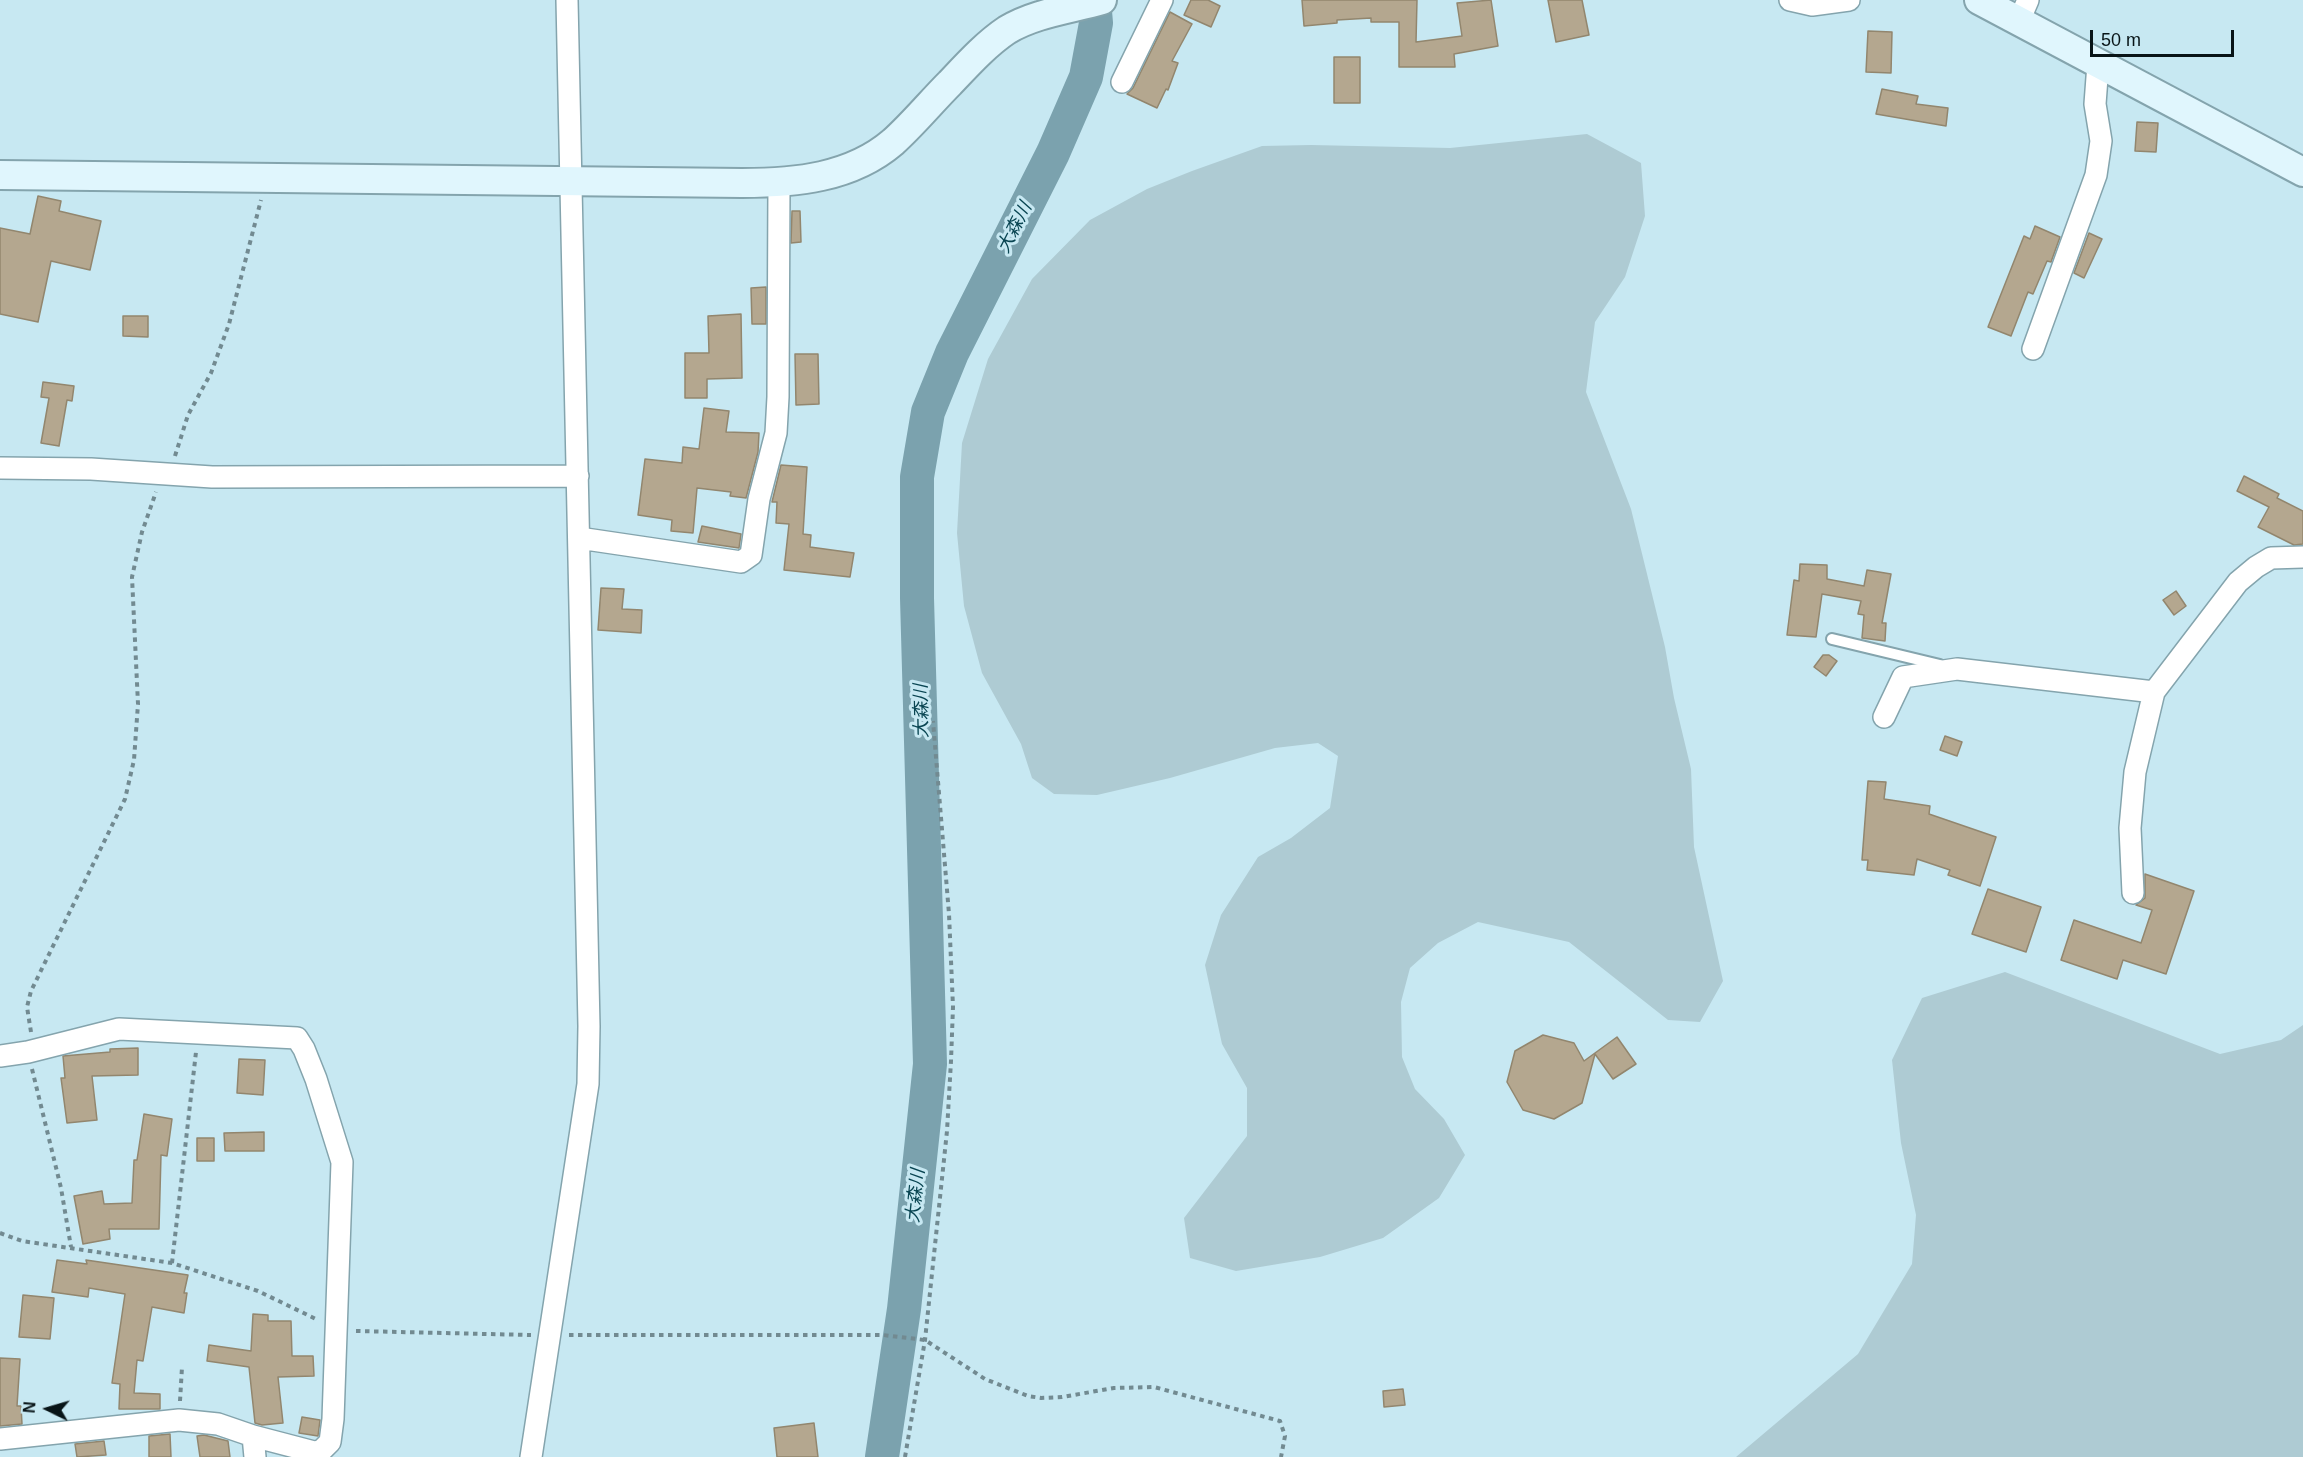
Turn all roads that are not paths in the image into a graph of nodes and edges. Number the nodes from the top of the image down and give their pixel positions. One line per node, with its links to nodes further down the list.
1 (567, 0): 12 (street)
2 (1102, 0): 13 (street)
3 (1162, 0): 9 (street)
4 (1790, 0): 5 (street)
5 (1849, 0)
6 (1979, 0): 7 (street)
7 (2024, 11): 8 (street)
8 (2098, 63): 10 (street); 14 (street)
9 (1122, 82)
10 (2303, 172)
11 (0, 175): 12 (street)
12 (571, 181): 13 (street); 16 (street)
13 (778, 183): 17 (street)
14 (2033, 349)
15 (0, 468): 16 (street)
16 (578, 476): 17 (street)
17 (579, 538): 27 (street)
18 (2303, 557): 21 (street)
19 (1832, 639): 20 (lane)
20 (1957, 669): 21 (street); 22 (street)
21 (2154, 692): 23 (street)
22 (1884, 717)
23 (2133, 893)
24 (2, 1060): 26 (street)
25 (0, 1440): 26 (street)
26 (254, 1446)
27 (531, 1457)

